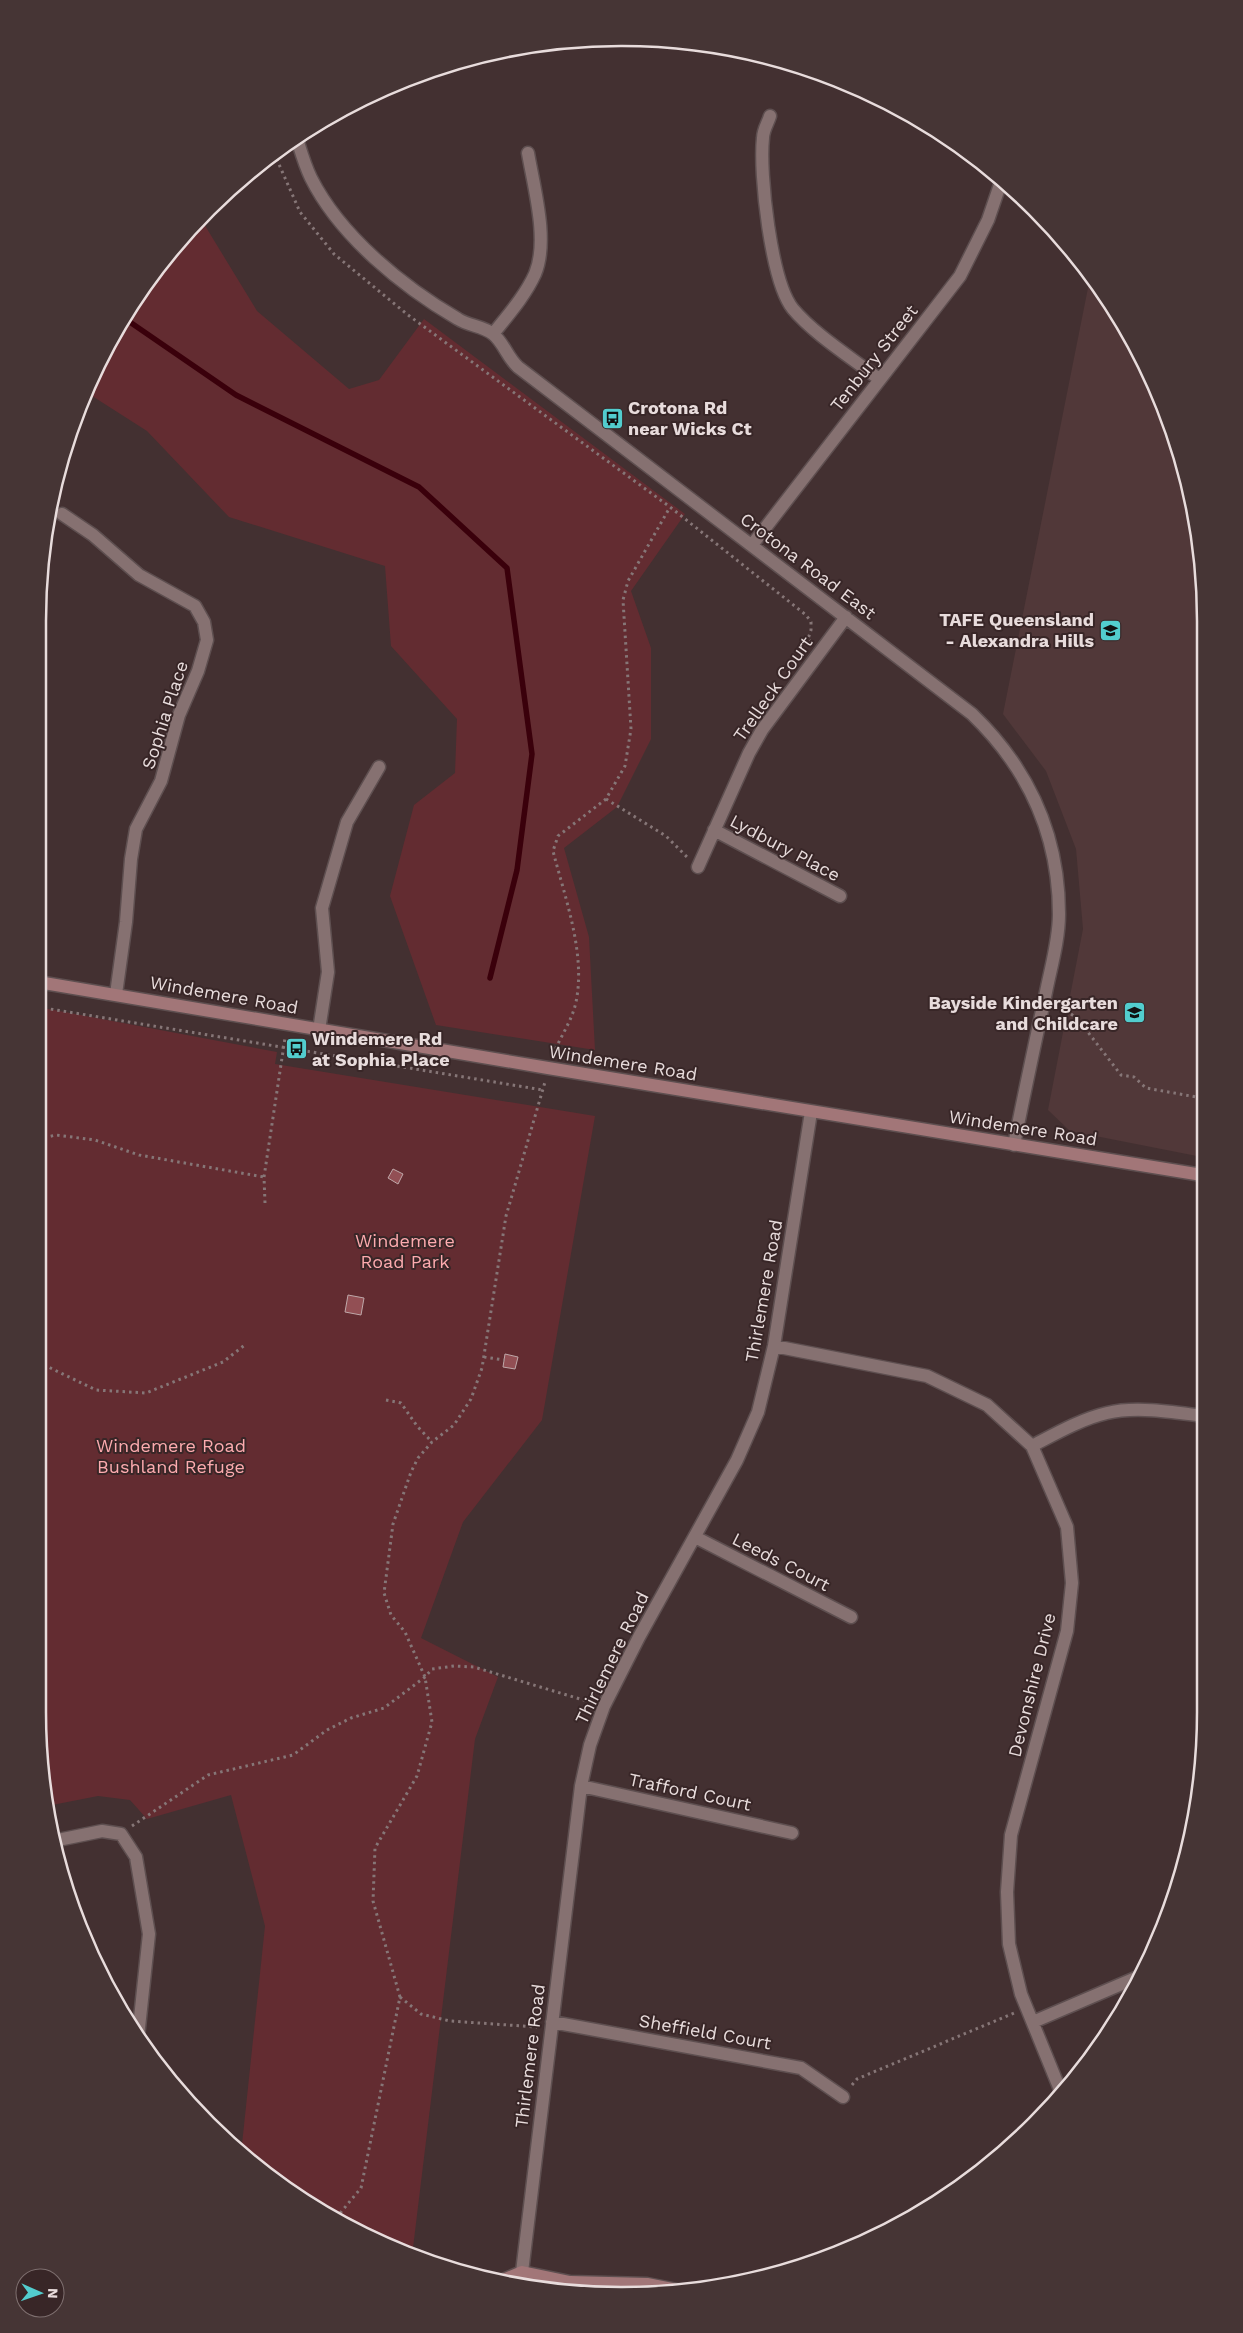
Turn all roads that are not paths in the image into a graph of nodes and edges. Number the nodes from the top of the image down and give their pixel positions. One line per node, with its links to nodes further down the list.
1 (770, 116): 6 (street)
2 (299, 145): 5 (street, Crotona Road East)
3 (528, 153): 5 (street)
4 (999, 187): 6 (street, Tenbury Street)
5 (493, 334): 8 (street, Crotona Road East)
6 (879, 379): 8 (street, Tenbury Street)
7 (62, 514): 15 (street, Sophia Place)
8 (752, 545): 9 (street, Crotona Road East)
9 (846, 617): 11 (street, Trelleck Court); 18 (street, Crotona Road East)
10 (379, 767): 16 (street)
11 (714, 830): 12 (street, Trelleck Court); 13 (street, Lydbury Place)
12 (698, 867)
13 (840, 896)
14 (46, 983): 15 (main road, Windemere Road)
15 (116, 994): 16 (main road, Windemere Road)
16 (319, 1030): 17 (main road, Windemere Road)
17 (811, 1112): 18 (main road, Windemere Road); 20 (street, Thirlemere Road)
18 (1014, 1145): 19 (main road, Windemere Road)
19 (1197, 1174)
20 (774, 1346): 22 (street, Devonshire Drive); 23 (street, Thirlemere Road)
21 (1197, 1415): 22 (street)
22 (1032, 1446): 30 (street, Devonshire Drive)
23 (695, 1537): 24 (street, Leeds Court); 25 (street, Thirlemere Road)
24 (851, 1617)
25 (581, 1786): 26 (street, Trafford Court); 29 (street, Thirlemere Road)
26 (792, 1832)
27 (61, 1839): 31 (street)
28 (1129, 1981): 30 (street)
29 (552, 2022): 33 (street, Sheffield Court); 34 (street, Thirlemere Road)
30 (1033, 2022): 32 (street, Devonshire Drive)
31 (139, 2025)
32 (1058, 2086)
33 (843, 2097)
34 (522, 2272): 35 (main road); 36 (main road)
35 (512, 2276)
36 (657, 2286)

